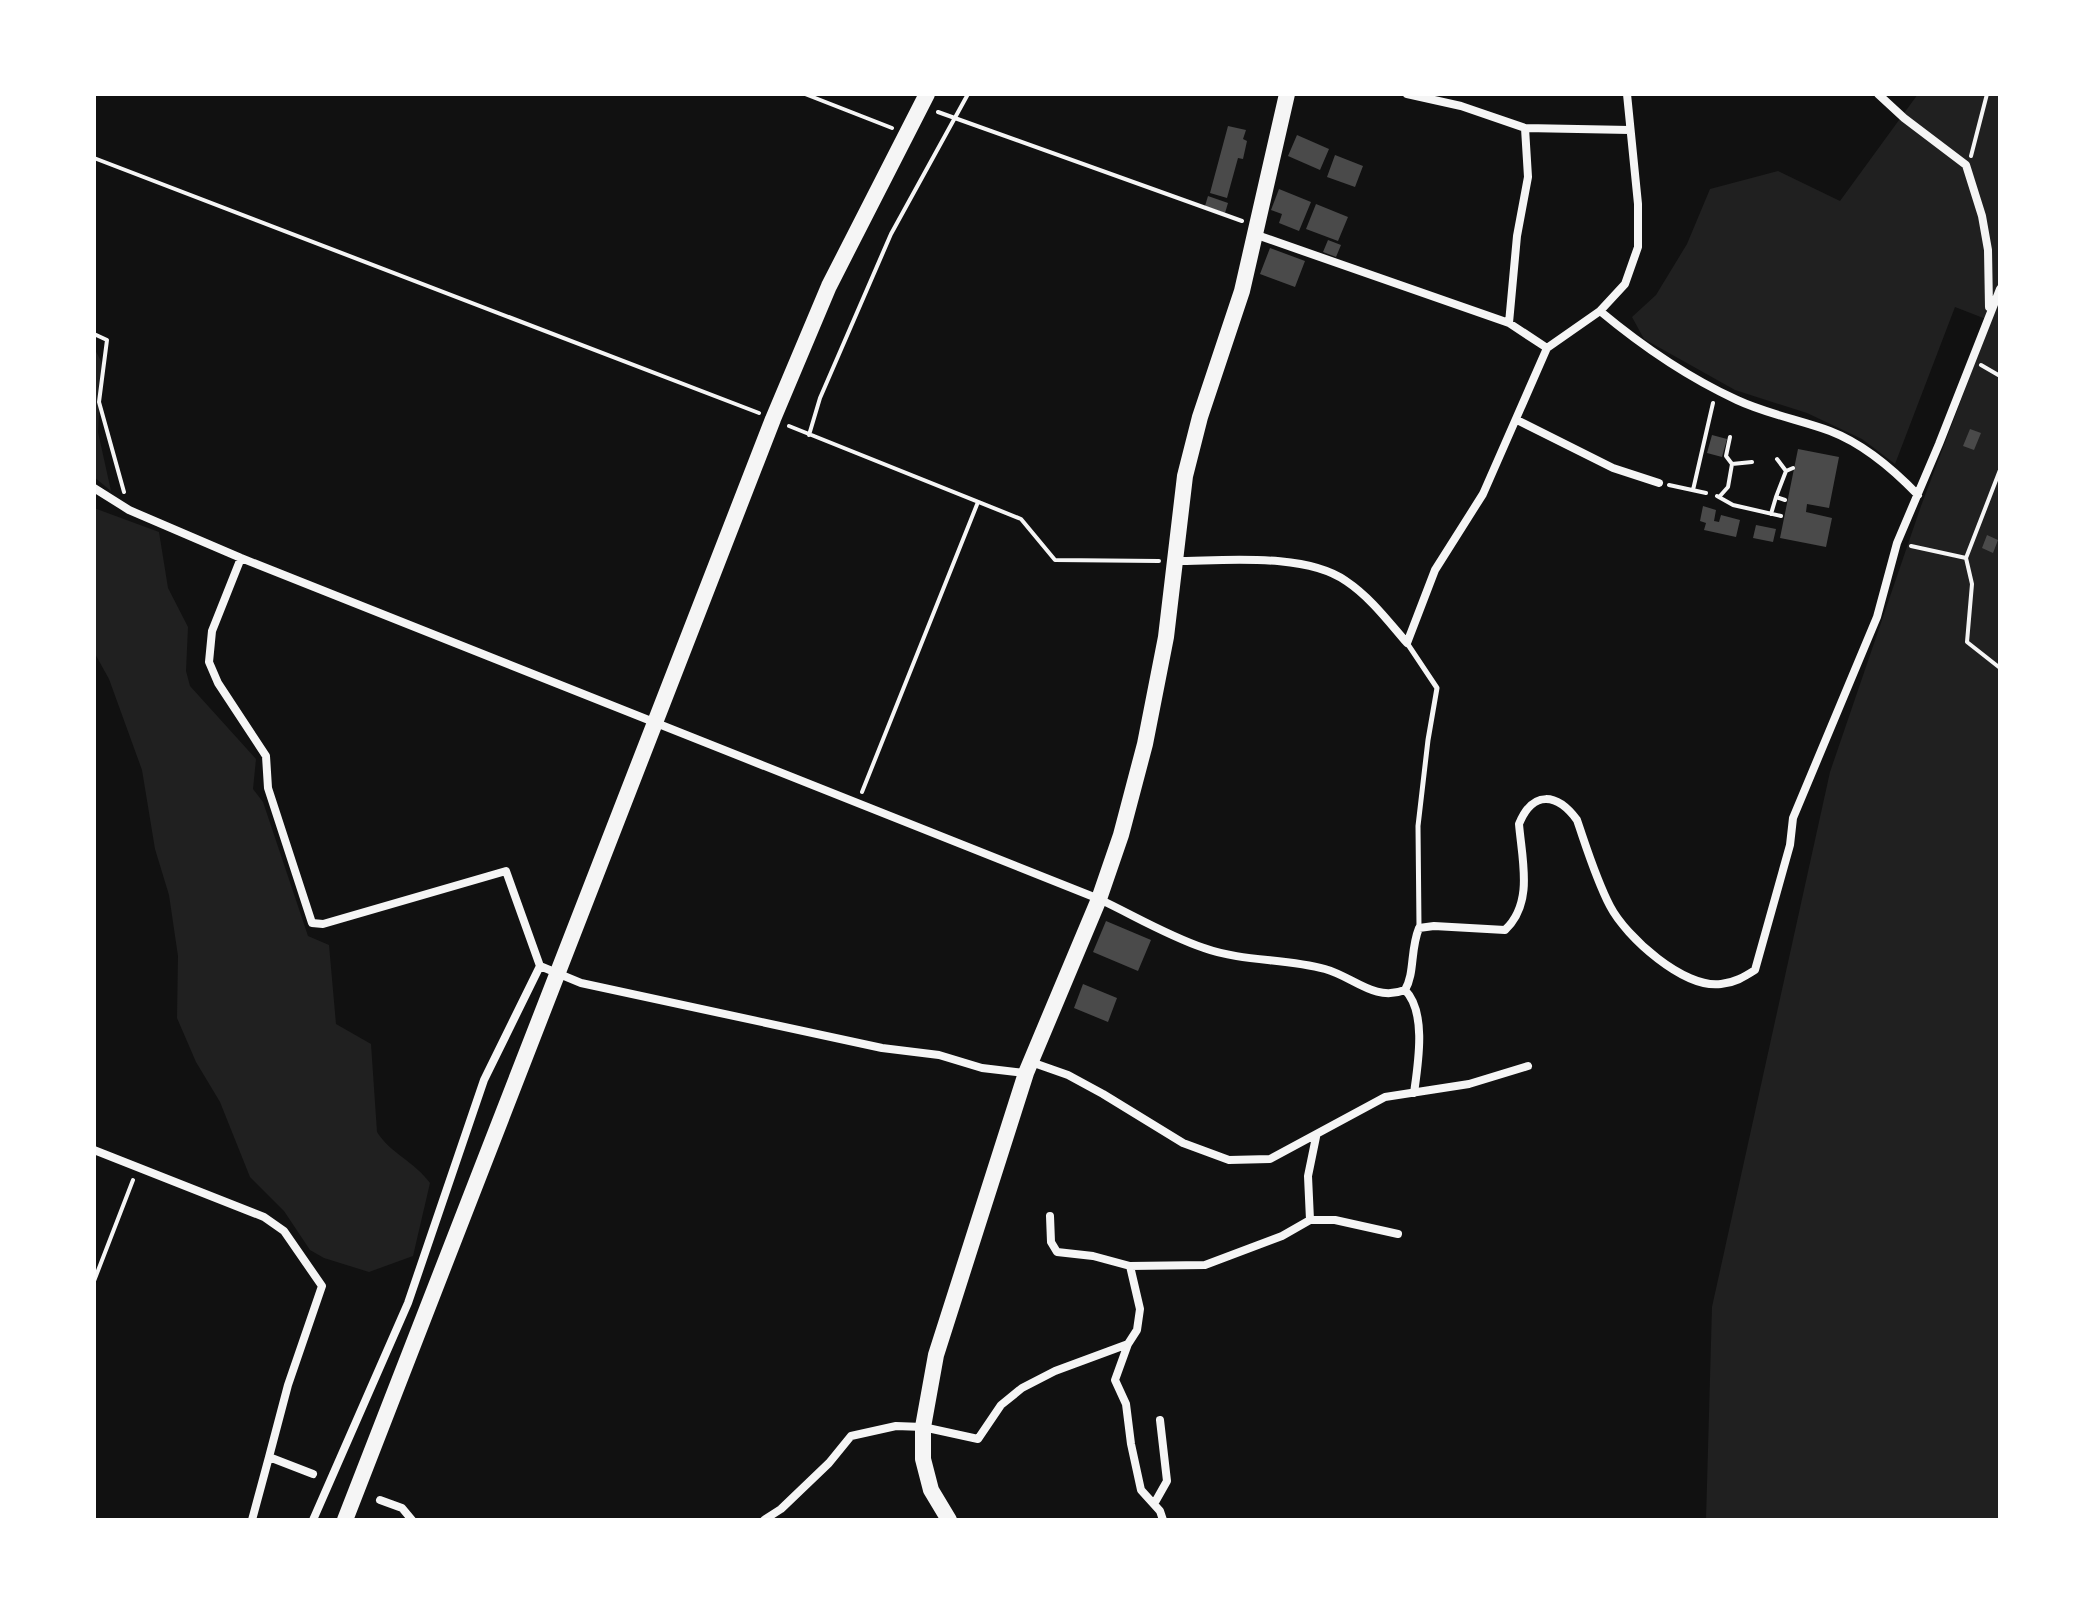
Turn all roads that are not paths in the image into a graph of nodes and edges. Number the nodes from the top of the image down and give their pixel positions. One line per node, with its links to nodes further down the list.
1 (1287, 94): 8 (main road)
2 (1407, 94): 6 (street)
3 (1627, 94): 7 (street)
4 (1878, 94): 11 (street)
5 (924, 100): 21 (main road)
6 (1525, 128): 7 (street); 12 (street)
7 (1630, 130): 10 (street)
8 (1255, 230): 12 (street); 19 (main road)
9 (2000, 289): 11 (street)
10 (1600, 311): 13 (street); 17 (street)
11 (1989, 312): 17 (street)
12 (1509, 323): 13 (street)
13 (1547, 348): 14 (street)
14 (1517, 420): 15 (street); 20 (street)
15 (1659, 483)
16 (94, 488): 18 (street)
17 (1918, 495): 23 (street)
18 (241, 558): 21 (street); 24 (street)
19 (1173, 561): 20 (street); 22 (main road)
20 (1407, 643): 23 (lane)
21 (655, 723): 22 (street); 25 (main road)
22 (1099, 899): 26 (street); 28 (main road)
23 (1419, 928): 26 (street)
24 (540, 966): 25 (street); 44 (street)
25 (559, 973): 28 (street); 45 (main road)
26 (1405, 990): 29 (street)
27 (1528, 1066): 29 (street)
28 (1028, 1068): 30 (street); 38 (main road)
29 (1414, 1093): 30 (street)
30 (1316, 1137): 33 (street)
31 (94, 1150): 39 (street)
32 (1050, 1216): 35 (street)
33 (1310, 1220): 34 (street); 35 (street)
34 (1398, 1234)
35 (1130, 1266): 36 (street)
36 (1128, 1344): 38 (street); 42 (street)
37 (1160, 1420): 42 (street)
38 (923, 1427): 47 (street); 48 (main road)
39 (269, 1457): 40 (street); 43 (street)
40 (313, 1474)
41 (380, 1500): 46 (street)
42 (1154, 1504): 49 (street)
43 (252, 1520)
44 (313, 1520)
45 (345, 1520)
46 (412, 1520)
47 (764, 1520)
48 (949, 1520)
49 (1163, 1520)

